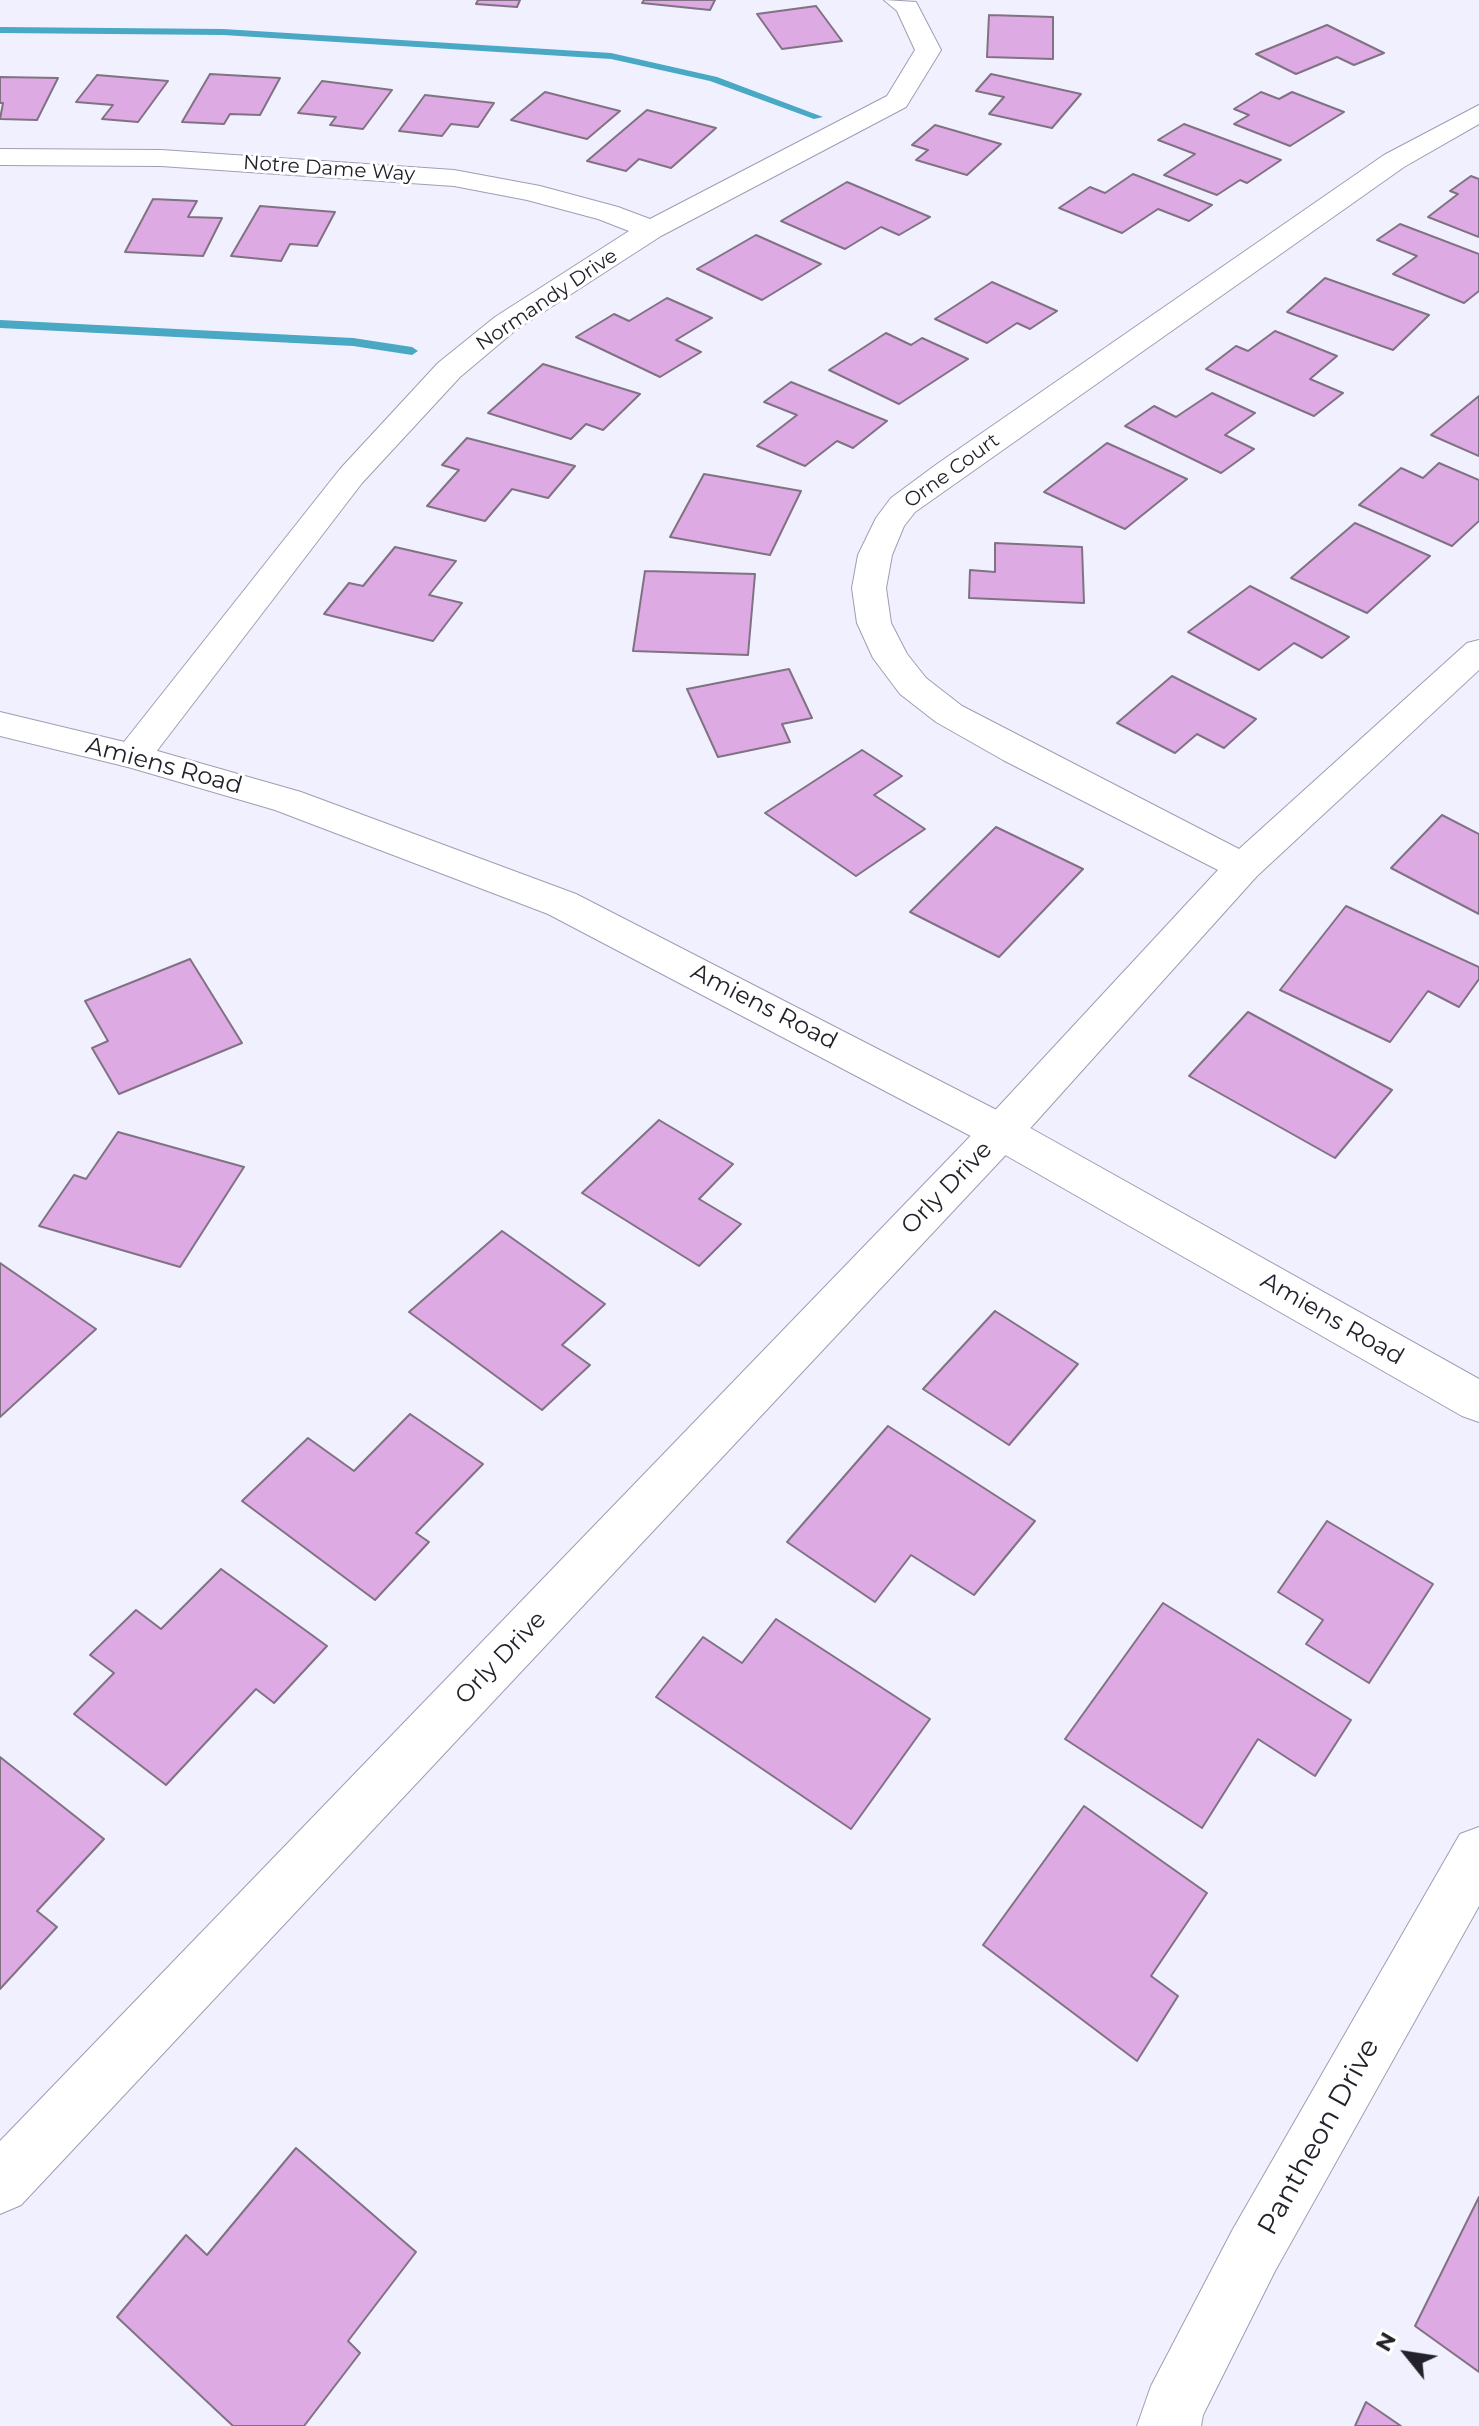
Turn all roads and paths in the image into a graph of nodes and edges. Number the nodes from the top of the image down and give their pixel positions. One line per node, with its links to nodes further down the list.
1 (896, 0): 4 (street, Normandy Drive)
2 (1479, 113): 8 (street, Orne Court)
3 (0, 157): 4 (street, Notre Dame Way)
4 (651, 230): 7 (street, Normandy Drive)
5 (1479, 651): 8 (street)
6 (0, 724): 7 (street, Amiens Road)
7 (133, 756): 9 (street, Amiens Road)
8 (1243, 867): 9 (street)
9 (1001, 1132): 10 (street, Amiens Road); 12 (street, Orly Drive)
10 (1479, 1402)
11 (1479, 1853): 13 (street, Pantheon Drive)
12 (0, 2184)
13 (1169, 2426)

